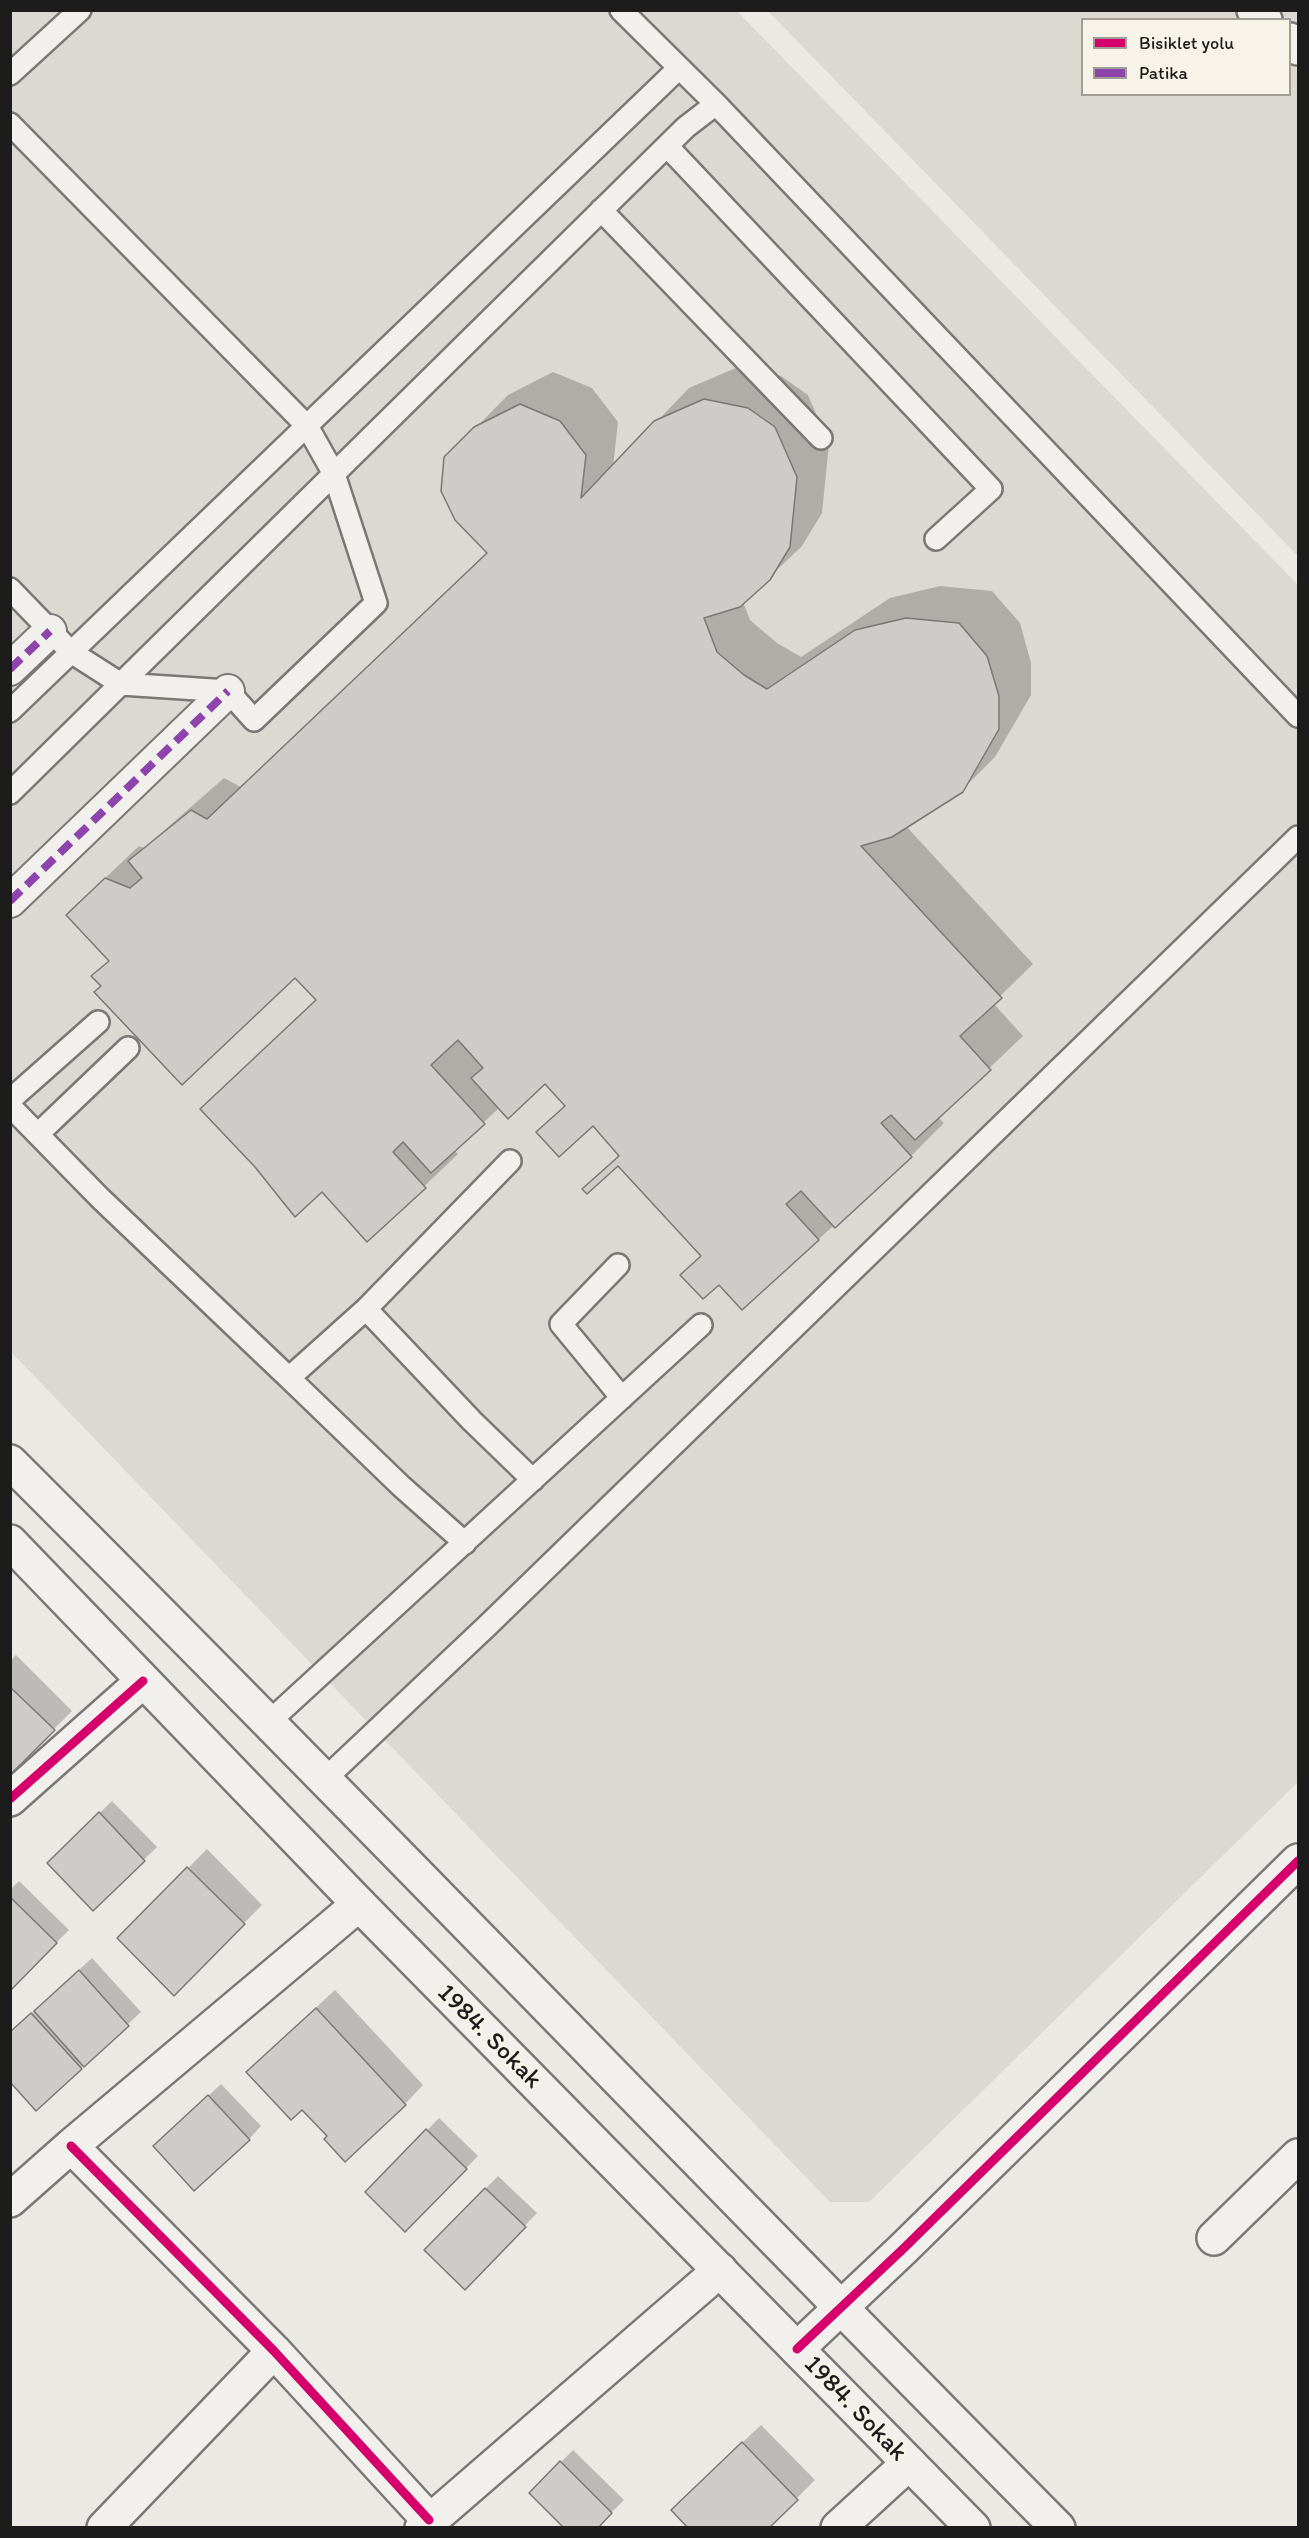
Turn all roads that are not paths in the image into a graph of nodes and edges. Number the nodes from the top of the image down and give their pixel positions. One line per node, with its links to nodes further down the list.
1 (80, 10): 4 (lane)
2 (621, 10): 3 (lane)
3 (678, 69): 5 (lane); 9 (lane)
4 (10, 74)
5 (716, 104): 7 (lane); 19 (lane)
6 (10, 124): 9 (lane)
7 (667, 146): 8 (lane); 12 (lane)
8 (601, 210): 10 (lane); 11 (lane)
9 (307, 426): 11 (lane); 14 (lane)
10 (821, 438)
11 (334, 474): 16 (lane); 17 (lane)
12 (936, 539)
13 (10, 589): 14 (lane)
14 (61, 641): 15 (street); 16 (lane); 18 (lane)
15 (10, 669)
16 (121, 684): 17 (lane); 20 (lane)
17 (228, 691): 22 (street)
18 (10, 711)
19 (1299, 717)
20 (10, 793)
21 (1299, 837): 40 (lane)
22 (10, 901)
23 (98, 1022): 25 (lane)
24 (128, 1048): 27 (lane)
25 (10, 1100)
26 (10, 1106): 27 (lane)
27 (38, 1134): 32 (lane)
28 (510, 1161): 30 (lane)
29 (618, 1265): 33 (lane)
30 (366, 1309): 32 (lane); 35 (lane)
31 (701, 1325): 33 (lane)
32 (289, 1378): 37 (lane)
33 (622, 1398): 35 (lane)
34 (10, 1462): 39 (main road)
35 (533, 1480): 37 (lane)
36 (10, 1542): 38 (main road, 1984. Sokak)
37 (465, 1543): 39 (lane)
38 (143, 1681): 41 (main road); 43 (main road, 1984. Sokak)
39 (270, 1721): 40 (main road)
40 (325, 1779): 49 (main road)
41 (10, 1799)
42 (1299, 1861): 49 (main road)
43 (359, 1904): 44 (main road); 48 (main road, 1984. Sokak)
44 (71, 2146): 46 (main road); 51 (main road)
45 (1299, 2156): 47 (main road)
46 (10, 2200)
47 (1214, 2238)
48 (720, 2270): 50 (main road, 1984. Sokak); 53 (main road)
49 (840, 2308): 50 (main road); 57 (main road)
50 (797, 2349): 52 (main road, 1984. Sokak)
51 (274, 2351): 53 (main road); 54 (main road)
52 (909, 2463): 55 (main road); 56 (main road, 1984. Sokak)
53 (425, 2524)
54 (105, 2528)
55 (838, 2528)
56 (973, 2528)
57 (1058, 2528)

